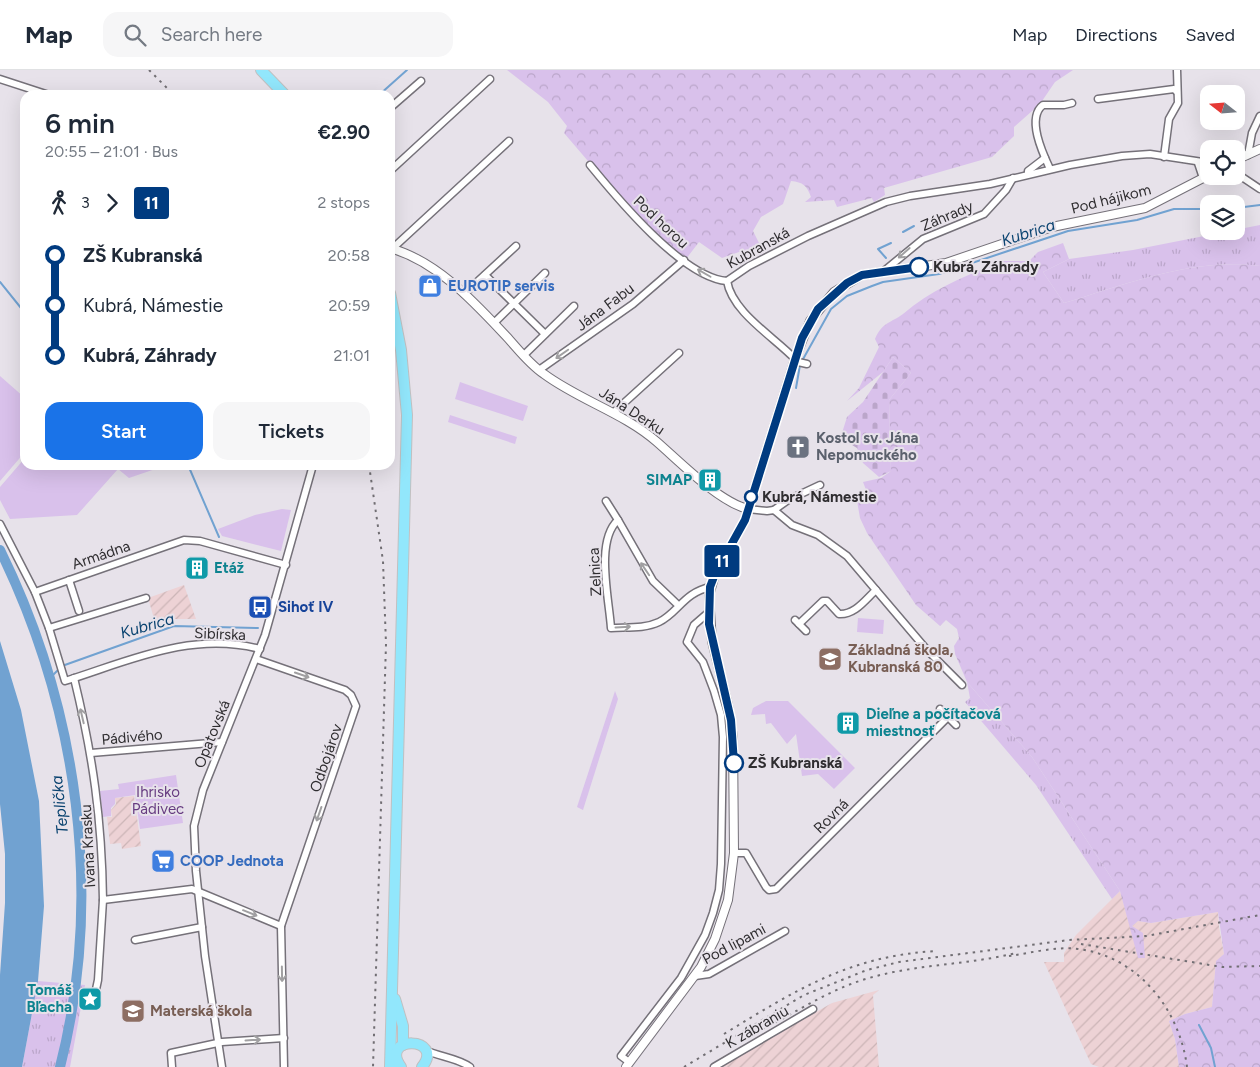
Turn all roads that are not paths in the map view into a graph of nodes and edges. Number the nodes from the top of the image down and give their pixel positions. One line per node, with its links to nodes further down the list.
1 (261, 70): 7 (main road)
2 (1177, 70): 8 (street)
3 (0, 79): 6 (street)
4 (490, 80): 21 (street)
5 (421, 81): 11 (street)
6 (34, 90)
7 (280, 90)
8 (1177, 92): 9 (street); 17 (street)
9 (1098, 99)
10 (1072, 103): 18 (street)
11 (395, 104)
12 (1260, 116): 15 (street)
13 (510, 140): 29 (street, Jána Derku)
14 (1260, 149): 15 (street)
15 (1248, 154): 16 (street)
16 (1245, 156)
17 (1164, 157): 19 (street, Kubranská); 23 (street, Kubranská)
18 (1045, 158): 23 (street); 24 (street)
19 (1198, 163): 22 (street)
20 (590, 165): 32 (street, Pod horou)
21 (395, 166)
22 (1200, 166)
23 (1050, 169): 24 (street, Kubranská)
24 (1028, 174): 25 (street, Kubranská)
25 (1013, 178): 33 (street, Záhrady, one-way to 33); 36 (street, Kubranská)
26 (1200, 179): 33 (street, Pod hájikom)
27 (1245, 179): 28 (street)
28 (1260, 189)
29 (395, 245)
30 (516, 246): 35 (street)
31 (395, 249): 37 (street, Jána Derku)
32 (684, 260): 36 (street, Pod horou, one-way to 32); 46 (street, Jána Fabu, one-way to 46)
33 (884, 271): 45 (street, Pod hájikom)
34 (545, 273): 38 (street)
35 (485, 275): 37 (street); 38 (street)
36 (727, 281): 45 (street, Kubranská)
37 (464, 294): 41 (street, Jána Derku)
38 (515, 304): 41 (street); 42 (street)
39 (574, 306): 42 (street)
40 (395, 319): 98 (main road)
41 (494, 324): 44 (street, Jána Derku)
42 (545, 334): 44 (street)
43 (679, 353): 47 (street)
44 (524, 355): 46 (street, Jána Derku)
45 (799, 362): 51 (street)
46 (538, 370): 47 (street, Jána Derku)
47 (613, 413): 51 (street, Jána Derku)
48 (312, 470): 55 (street, Opatovská)
49 (820, 485): 52 (street)
50 (606, 501): 53 (street)
51 (748, 509): 52 (street); 57 (street)
52 (774, 510): 58 (street)
53 (618, 520): 61 (street, one-way to 53); 61 (street, Zelnica, one-way to 61)
54 (0, 524): 59 (street)
55 (286, 565): 56 (street, Armádna); 66 (street, Opatovská)
56 (69, 580): 59 (street, Armádna); 62 (street)
57 (710, 587): 61 (street, Zelnica); 63 (street)
58 (876, 590): 65 (street); 71 (street)
59 (35, 592): 64 (street)
60 (146, 598): 64 (street)
61 (678, 605)
62 (79, 611)
63 (709, 612): 67 (street); 69 (street)
64 (49, 628): 70 (street, Sibírska)
65 (806, 631)
66 (260, 649): 68 (street, Opatovská); 70 (street, Sibírska)
67 (715, 658): 69 (street); 72 (street)
68 (256, 659): 79 (street, Opatovská); 90 (street, Odbojárov, one-way to 90)
69 (703, 662): 73 (street)
70 (74, 678): 80 (street, Pádivého, one-way to 70)
71 (962, 685)
72 (724, 689): 73 (street); 78 (street)
73 (714, 691): 77 (street)
74 (940, 709): 75 (street)
75 (948, 716): 76 (street); 85 (street, Rovná)
76 (956, 725)
77 (723, 737): 78 (street); 82 (street)
78 (733, 737): 81 (street)
79 (222, 742): 80 (street, Pádivého); 87 (street, Opatovská)
80 (91, 753): 89 (street, Ivana Krasku)
81 (735, 789): 82 (street); 84 (street)
82 (723, 790): 83 (street)
83 (722, 839): 84 (street); 86 (street)
84 (734, 839): 85 (street)
85 (734, 853): 88 (street)
86 (719, 890): 88 (street); 93 (street)
87 (198, 892): 89 (street, Ivana Krasku); 90 (street, Ivana Krasku, one-way to 90); 91 (street, Opatovská)
88 (730, 892): 94 (street)
89 (103, 900): 100 (street)
90 (281, 926): 105 (street, one-way to 105)
91 (202, 927): 95 (street); 106 (street, Opatovská)
92 (784, 932): 96 (street, Pod lipami)
93 (705, 935): 94 (street); 97 (street)
94 (715, 939): 96 (street)
95 (135, 940)
96 (695, 976): 99 (street)
97 (681, 978): 99 (street); 102 (street)
98 (394, 983): 104 (main road); 116 (main road)
99 (689, 984): 103 (street)
100 (95, 994)
101 (813, 1009): 119 (street, K zábraniu)
102 (650, 1018): 103 (street); 112 (street)
103 (658, 1025): 112 (street)
104 (403, 1026): 107 (main road); 108 (main road)
105 (284, 1038): 106 (street, one-way to 105); 115 (street)
106 (219, 1042): 113 (street); 114 (street, Opatovská)
107 (414, 1042): 108 (main road); 109 (main road)
108 (403, 1045): 117 (main road)
109 (424, 1049): 110 (street); 111 (main road)
110 (442, 1058): 111 (street); 118 (street)
111 (423, 1065)
112 (627, 1065)
113 (172, 1067)
114 (222, 1067)
115 (284, 1067)
116 (390, 1067)
117 (401, 1067)
118 (470, 1067)
119 (714, 1067)

